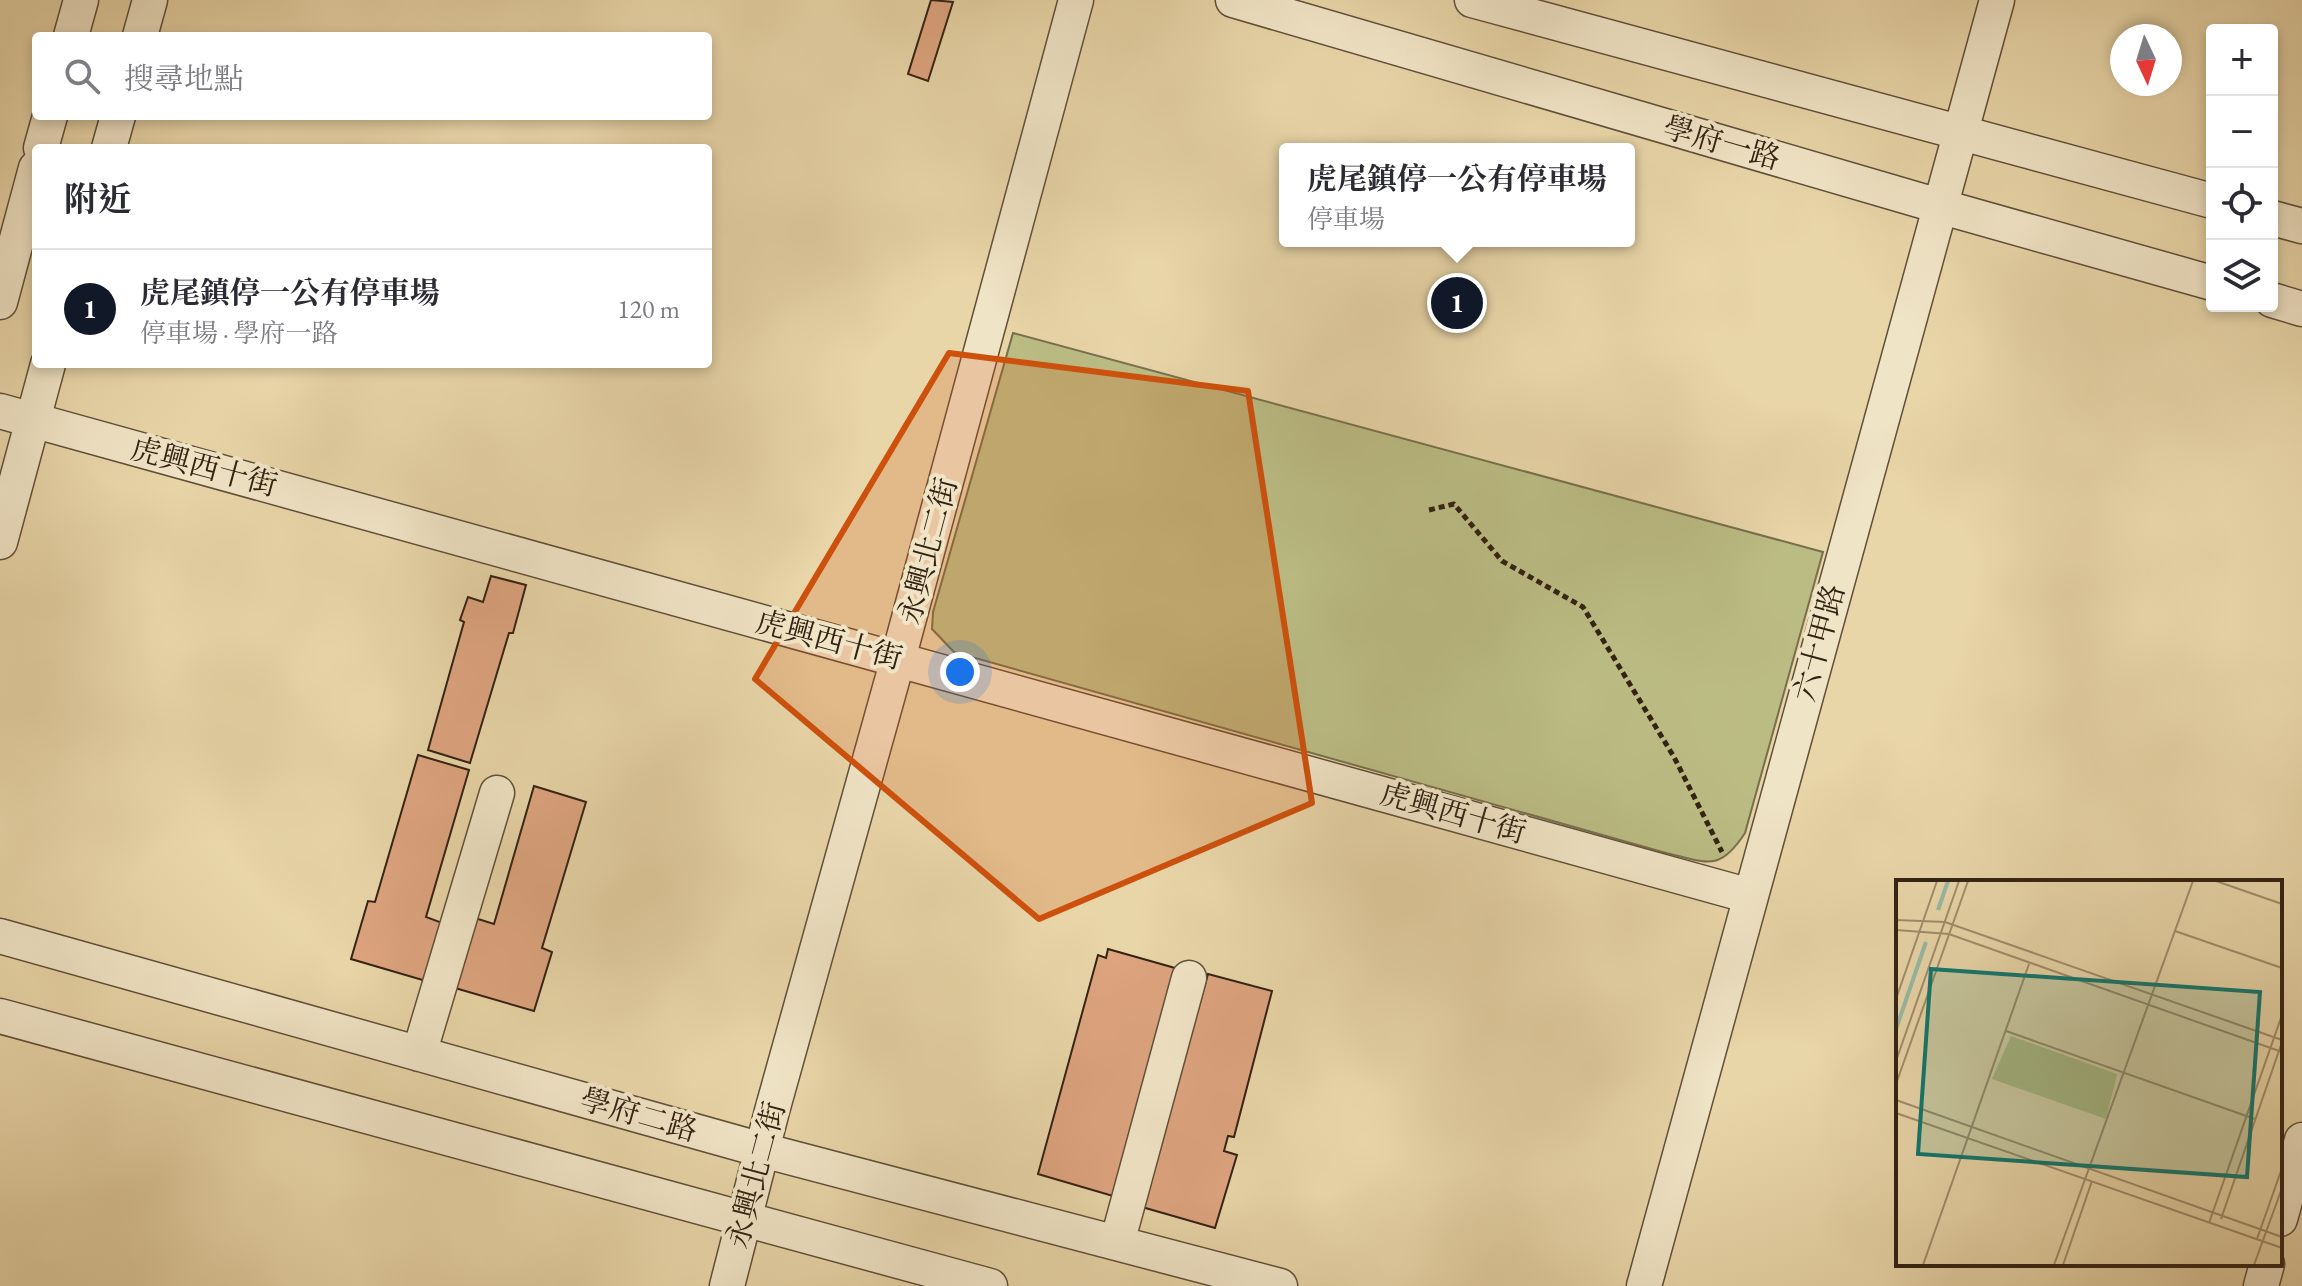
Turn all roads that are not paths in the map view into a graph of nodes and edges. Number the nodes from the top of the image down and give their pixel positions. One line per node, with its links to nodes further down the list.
1 (81, 0): 7 (street)
2 (150, 0): 8 (street)
3 (1076, 0): 26 (street, 永興北二街)
4 (1233, 0): 16 (street, 學府一路)
5 (1472, 0): 11 (street)
6 (1997, 0): 11 (street, 六十甲路)
7 (72, 32)
8 (141, 32)
9 (49, 120): 12 (street)
10 (117, 120): 13 (street)
11 (1960, 133): 15 (street); 16 (street, 六十甲路)
12 (42, 144)
13 (110, 144)
14 (32, 183): 20 (street)
15 (2206, 199)
16 (1939, 206): 19 (street, 學府一路); 28 (street, 六十甲路)
17 (2278, 220): 18 (street)
18 (2302, 226)
19 (2206, 281)
20 (0, 302)
21 (2278, 302): 22 (street)
22 (2302, 309)
23 (45, 368): 24 (street)
24 (16, 415): 25 (street); 26 (street, 虎興西十街)
25 (0, 542)
26 (898, 659): 28 (street, 虎興西十街); 34 (street, 永興北二街)
27 (497, 793): 32 (street)
28 (1750, 896): 42 (street, 六十甲路)
29 (0, 936): 32 (street, 學府二路)
30 (1189, 978): 37 (street)
31 (0, 1016): 36 (street)
32 (419, 1054): 34 (street, 學府二路)
33 (2302, 1140): 35 (street)
34 (762, 1150): 36 (street, 永興北二街); 37 (street, 學府二路)
35 (2282, 1212)
36 (745, 1220): 39 (street, 永興北二街); 40 (street)
37 (1117, 1243): 41 (street, 學府二路)
38 (2266, 1266): 43 (street)
39 (727, 1286)
40 (990, 1286)
41 (1280, 1286)
42 (1644, 1286)
43 (2261, 1286)

